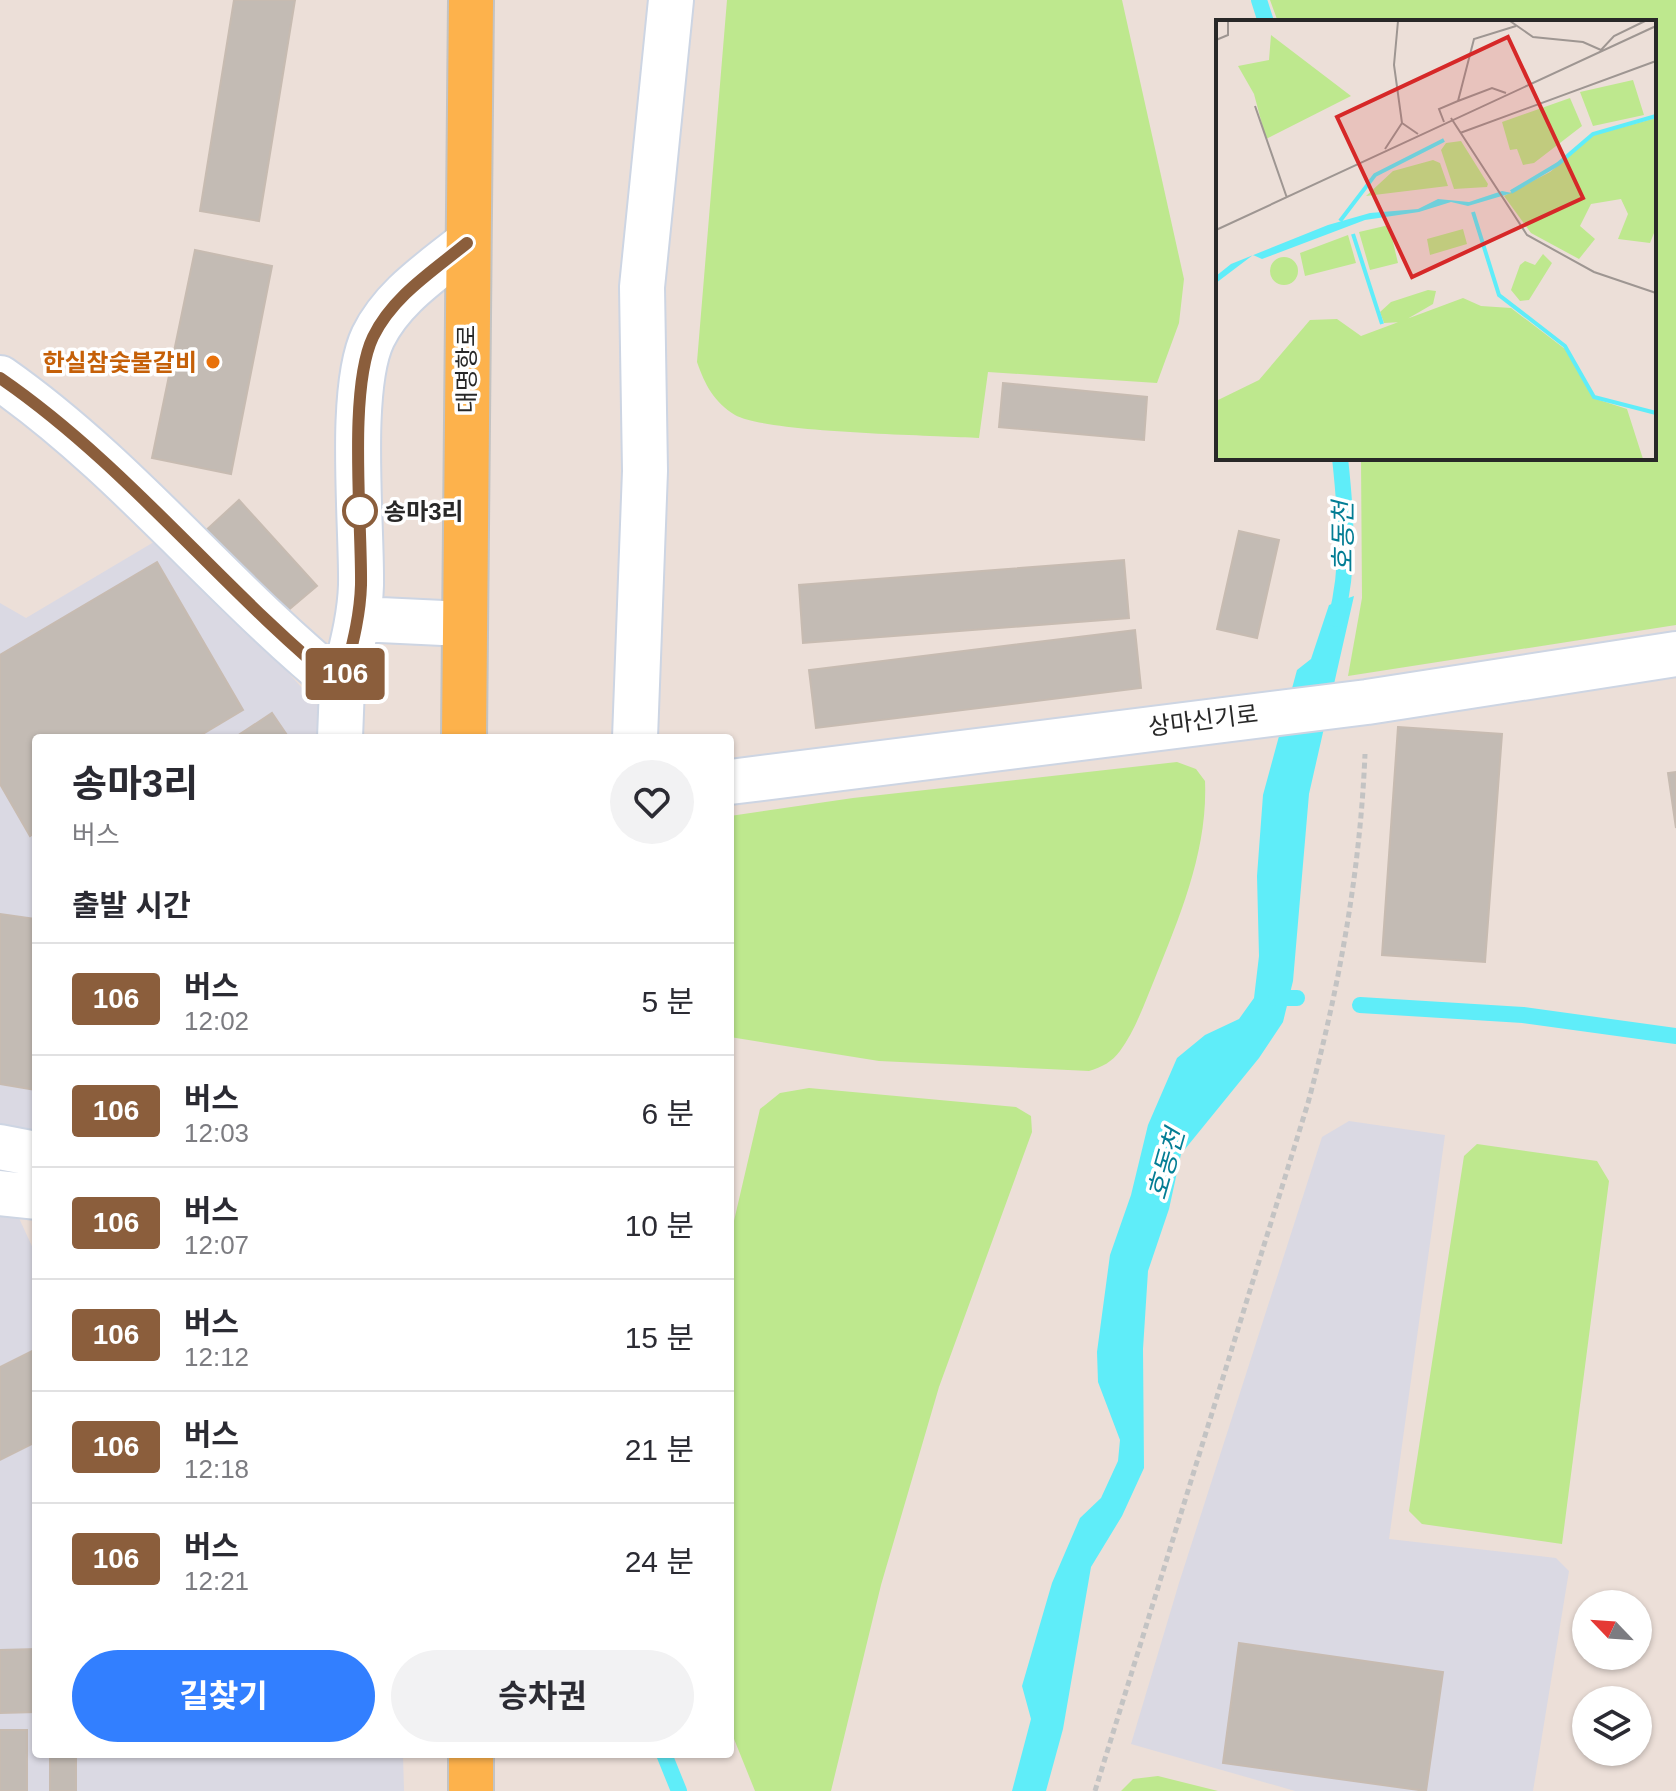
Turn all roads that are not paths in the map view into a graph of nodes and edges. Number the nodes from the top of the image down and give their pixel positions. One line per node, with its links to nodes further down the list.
1 (471, 0): 3 (main road, 대명항로)
2 (671, 0): 11 (street)
3 (467, 243): 5 (street); 6 (main road, 대명항로)
4 (0, 378): 8 (street)
5 (359, 619): 6 (street); 8 (street)
6 (464, 624): 10 (main road, 대명항로)
7 (1676, 654): 12 (street, 상마신기로)
8 (342, 687): 9 (street)
9 (340, 734)
10 (464, 734)
11 (635, 734)
12 (734, 781)
13 (0, 1147): 14 (street)
14 (32, 1153)
15 (0, 1193): 16 (street)
16 (32, 1197)
17 (471, 1758): 18 (main road)
18 (471, 1791)

